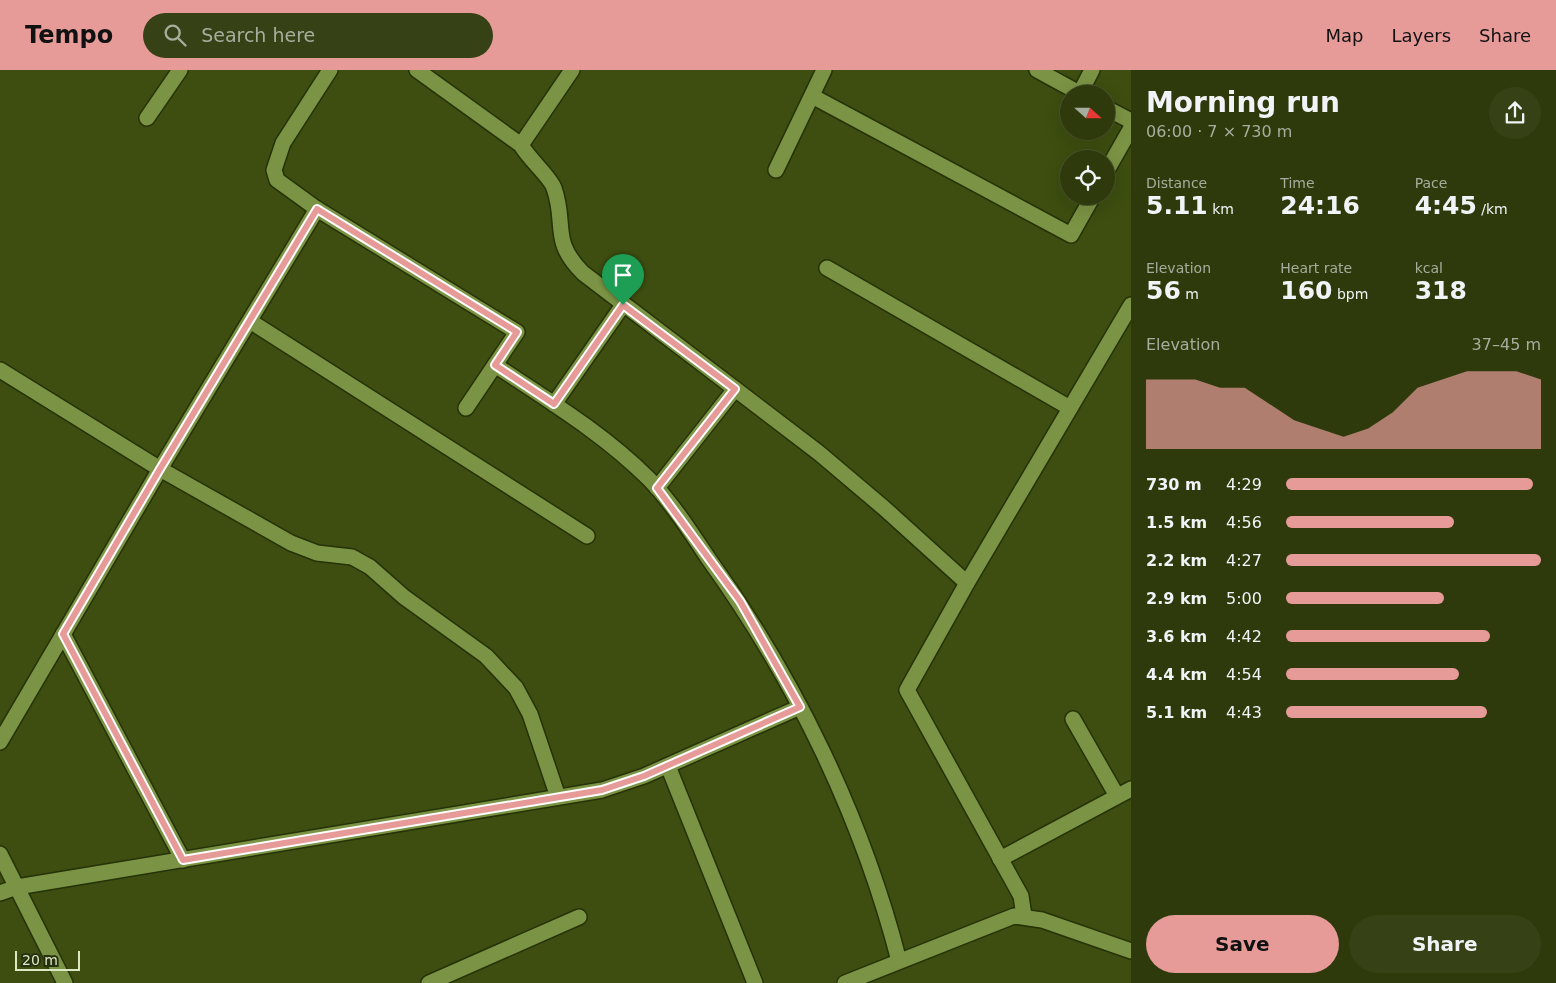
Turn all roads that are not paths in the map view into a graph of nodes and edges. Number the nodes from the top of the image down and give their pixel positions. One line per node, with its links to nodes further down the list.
1 (180, 70): 12 (street)
2 (330, 70): 19 (street)
3 (417, 70): 15 (street)
4 (572, 70): 15 (street)
5 (824, 70): 10 (street)
6 (1037, 70): 8 (street)
7 (1092, 70): 9 (street)
8 (1064, 85)
9 (1084, 85)
10 (812, 96): 17 (street); 18 (street)
11 (1115, 113): 13 (street)
12 (146, 118)
13 (1131, 121)
14 (1131, 128): 16 (street)
15 (522, 145): 21 (street)
16 (1115, 156)
17 (776, 170)
18 (1088, 205)
19 (317, 209): 23 (street); 24 (street)
20 (826, 268): 29 (street)
21 (623, 305): 26 (street); 27 (street)
22 (1131, 306): 29 (street)
23 (250, 320): 30 (street); 32 (street)
24 (495, 365): 27 (street); 28 (street)
25 (0, 370): 30 (street)
26 (735, 389): 31 (street); 33 (street)
27 (554, 404): 31 (street)
28 (466, 408)
29 (1070, 408): 33 (street)
30 (160, 469): 34 (street); 41 (street)
31 (657, 488): 35 (street)
32 (587, 536)
33 (967, 582): 43 (street)
34 (63, 634): 37 (street); 44 (street)
35 (800, 707): 38 (street); 50 (street)
36 (1073, 719): 40 (street)
37 (0, 742)
38 (668, 766): 41 (street); 53 (street)
39 (1131, 789): 40 (street)
40 (1117, 796): 43 (street)
41 (558, 797): 44 (street)
42 (0, 854): 45 (street)
43 (1000, 858): 47 (street)
44 (183, 860): 45 (street)
45 (17, 887): 46 (street); 51 (street)
46 (0, 893)
47 (1024, 916): 49 (street); 50 (street)
48 (579, 917): 52 (street)
49 (1131, 951)
50 (899, 961): 54 (street)
51 (65, 983)
52 (429, 983)
53 (755, 983)
54 (845, 983)

